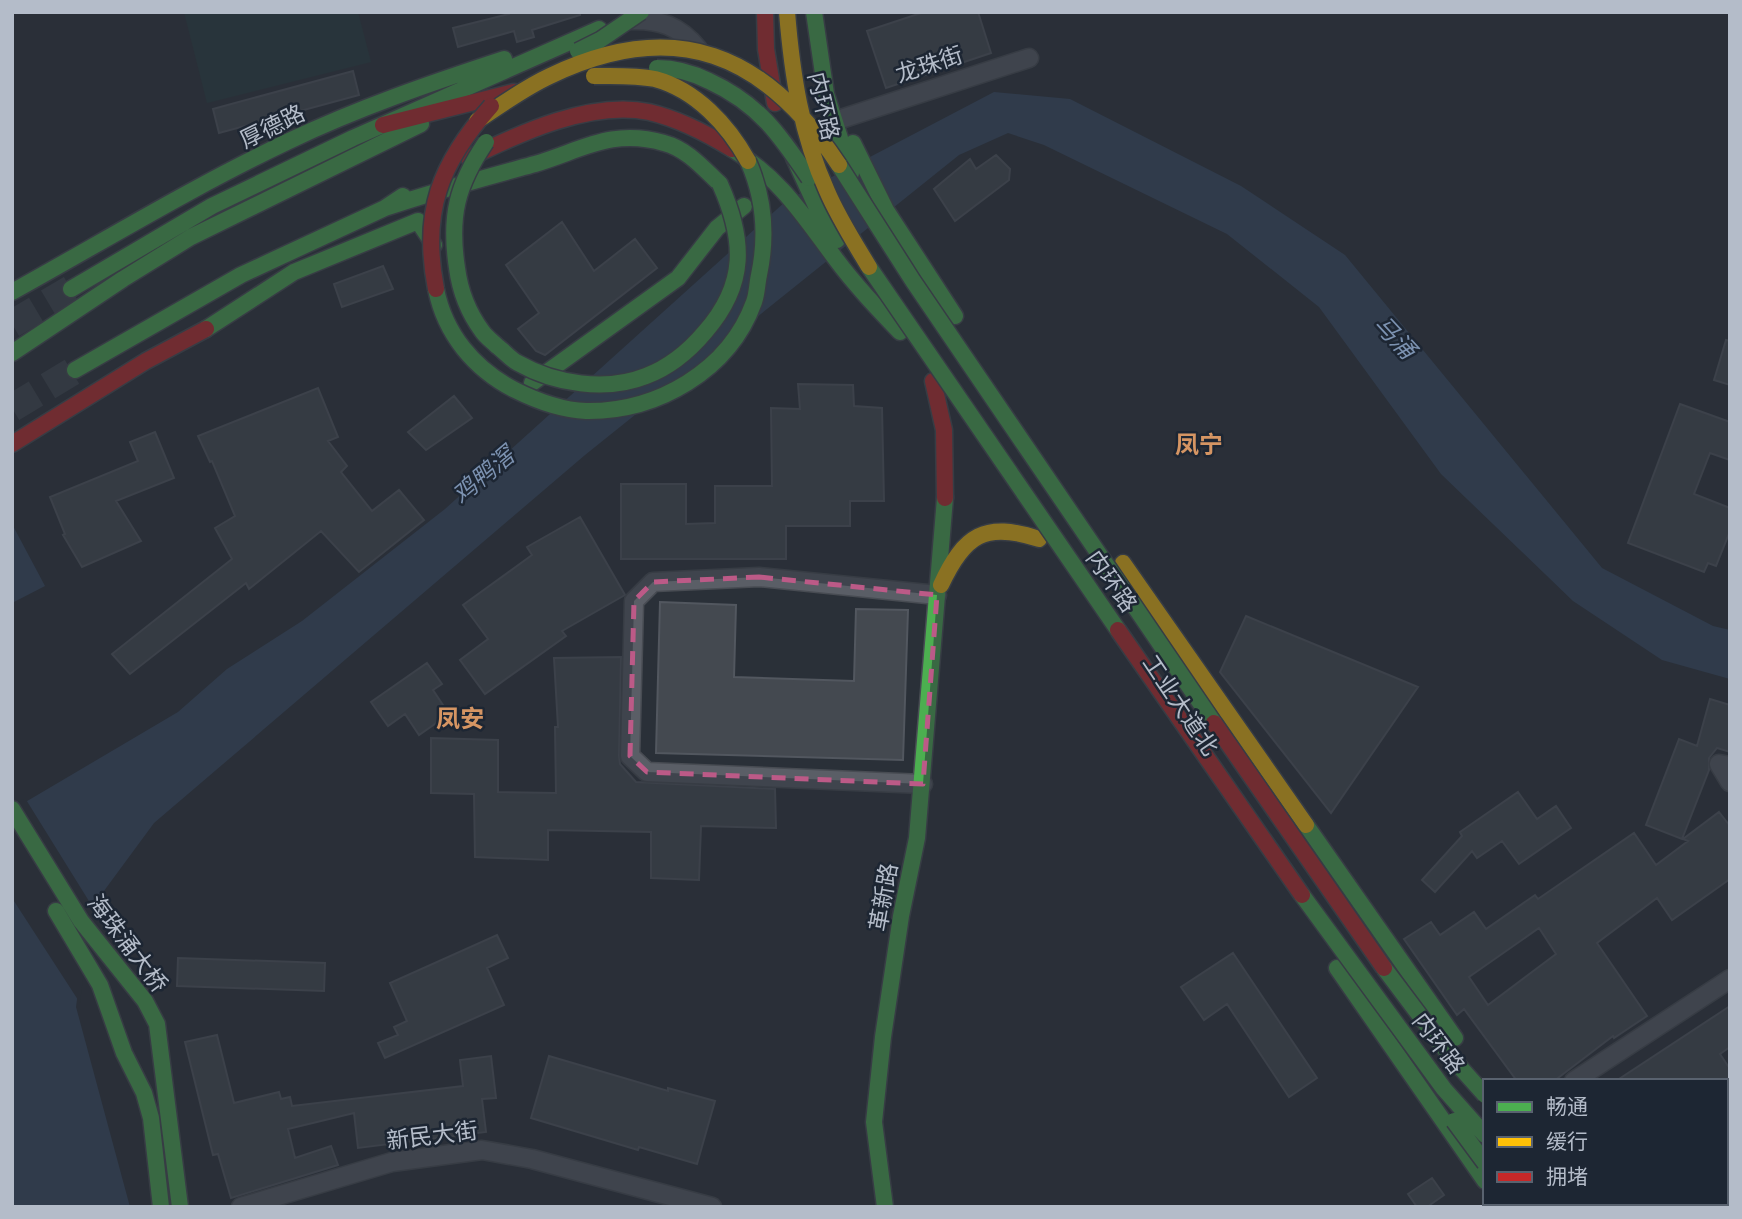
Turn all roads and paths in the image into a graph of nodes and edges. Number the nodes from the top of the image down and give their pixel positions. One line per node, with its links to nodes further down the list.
1 (641, 12): 7 (main road); 14 (main road, bridge)
2 (787, 12): 22 (main road, 内环路, bridge)
3 (803, 12): 18 (main road)
4 (814, 12): 22 (main road, 内环路, bridge)
5 (826, 12): 13 (main road)
6 (764, 15): 18 (street); 22 (main road)
7 (617, 21): 8 (main road); 12 (street)
8 (569, 42): 16 (main road); 24 (main road, 厚德路)
9 (1029, 58): 13 (street, 龙珠街)
10 (575, 86): 22 (main road, bridge)
11 (456, 107): 14 (main road, bridge); 16 (main road); 25 (main road)
12 (638, 111): 19 (main road); 20 (main road)
13 (844, 118): 22 (main road)
14 (477, 121): 22 (main road, bridge)
15 (505, 123): 17 (main road, bridge)
16 (383, 125): 23 (main road)
17 (537, 163): 20 (main road); 21 (main road)
18 (834, 164): 22 (street)
19 (790, 196): 21 (main road); 22 (main road)
20 (385, 208): 26 (main road)
21 (418, 221): 28 (main road)
22 (865, 240): 27 (main road, 工业大道北); 29 (street); 34 (main road, 工业大道北); 41 (main road, 内环路, bridge); 44 (main road, 内环路, bridge)
23 (71, 289)
24 (12, 292)
25 (12, 353)
26 (75, 370)
27 (933, 382): 30 (main road, 工业大道北); 31 (main road, 革新路)
28 (12, 443)
29 (1059, 526): 30 (street); 32 (street)
30 (1039, 539): 31 (main road); 33 (main road, 工业大道北)
31 (937, 595): 39 (main road, 革新路); 39 (street)
32 (1158, 667): 33 (street); 35 (street)
33 (1136, 680): 36 (main road, 工业大道北)
34 (1223, 717): 47 (main road); 49 (main road, 工业大道北)
35 (1209, 740): 36 (street); 46 (street)
36 (1188, 755): 43 (main road, 工业大道北)
37 (1730, 766): 38 (street)
38 (1730, 782)
39 (923, 784): 61 (main road, 革新路)
40 (12, 809): 57 (main road, 海珠涌大桥)
41 (1292, 882): 53 (main road, 内环路, bridge); 54 (main road, bridge)
42 (46, 894): 58 (main road, 海珠涌大桥)
43 (1341, 974): 46 (main road); 55 (main road, 工业大道北)
44 (1388, 974): 50 (main road, 内环路, bridge); 51 (main road, bridge)
45 (1730, 979): 48 (street)
46 (1414, 1033): 52 (main road)
47 (1487, 1079)
48 (1577, 1079)
49 (1483, 1093)
50 (1483, 1094)
51 (1483, 1124)
52 (1483, 1124)
53 (1483, 1133)
54 (1483, 1160)
55 (1483, 1178)
56 (667, 1201): 59 (street, 新民大街); 60 (street, 新民大街)
57 (180, 1203)
58 (161, 1206)
59 (242, 1207)
60 (712, 1207)
61 (885, 1207)

